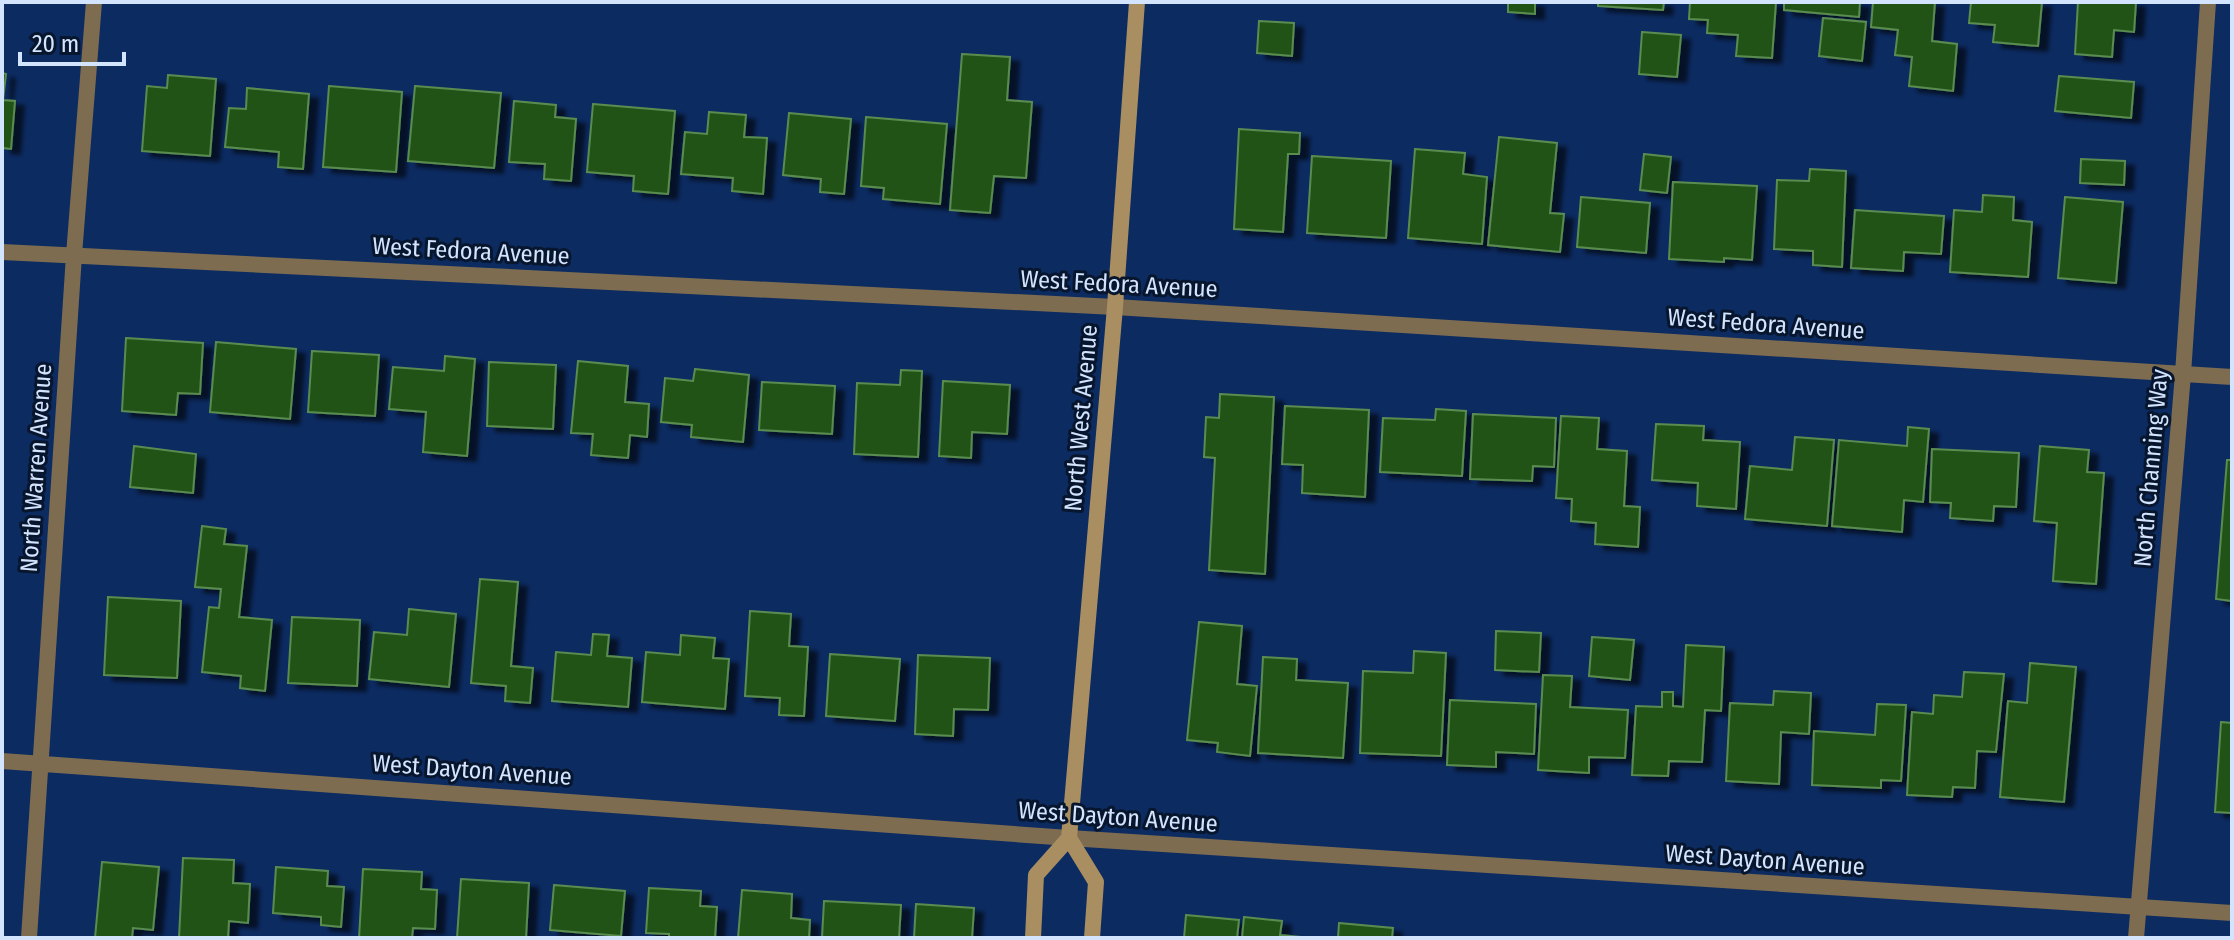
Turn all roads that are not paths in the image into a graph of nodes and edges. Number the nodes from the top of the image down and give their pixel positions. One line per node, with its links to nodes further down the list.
1 (94, 2): 5 (street, North Warren Avenue)
2 (1137, 2): 6 (main road, North West Avenue)
3 (2208, 2): 7 (street, North Channing Way)
4 (2, 252): 5 (street, West Fedora Avenue)
5 (74, 255): 6 (street, West Fedora Avenue); 10 (street, North Warren Avenue)
6 (1115, 307): 7 (street, West Fedora Avenue); 11 (main road, North West Avenue)
7 (2183, 374): 8 (street, West Fedora Avenue); 12 (street, North Channing Way)
8 (2232, 377)
9 (2, 761): 10 (street, West Dayton Avenue)
10 (40, 763): 11 (street, West Dayton Avenue); 14 (street, North Warren Avenue)
11 (1069, 838): 12 (street, West Dayton Avenue); 15 (main road); 16 (main road)
12 (2138, 909): 13 (street, West Dayton Avenue); 17 (street, North Channing Way)
13 (2232, 913)
14 (29, 938)
15 (1033, 938)
16 (1092, 938)
17 (2136, 938)

